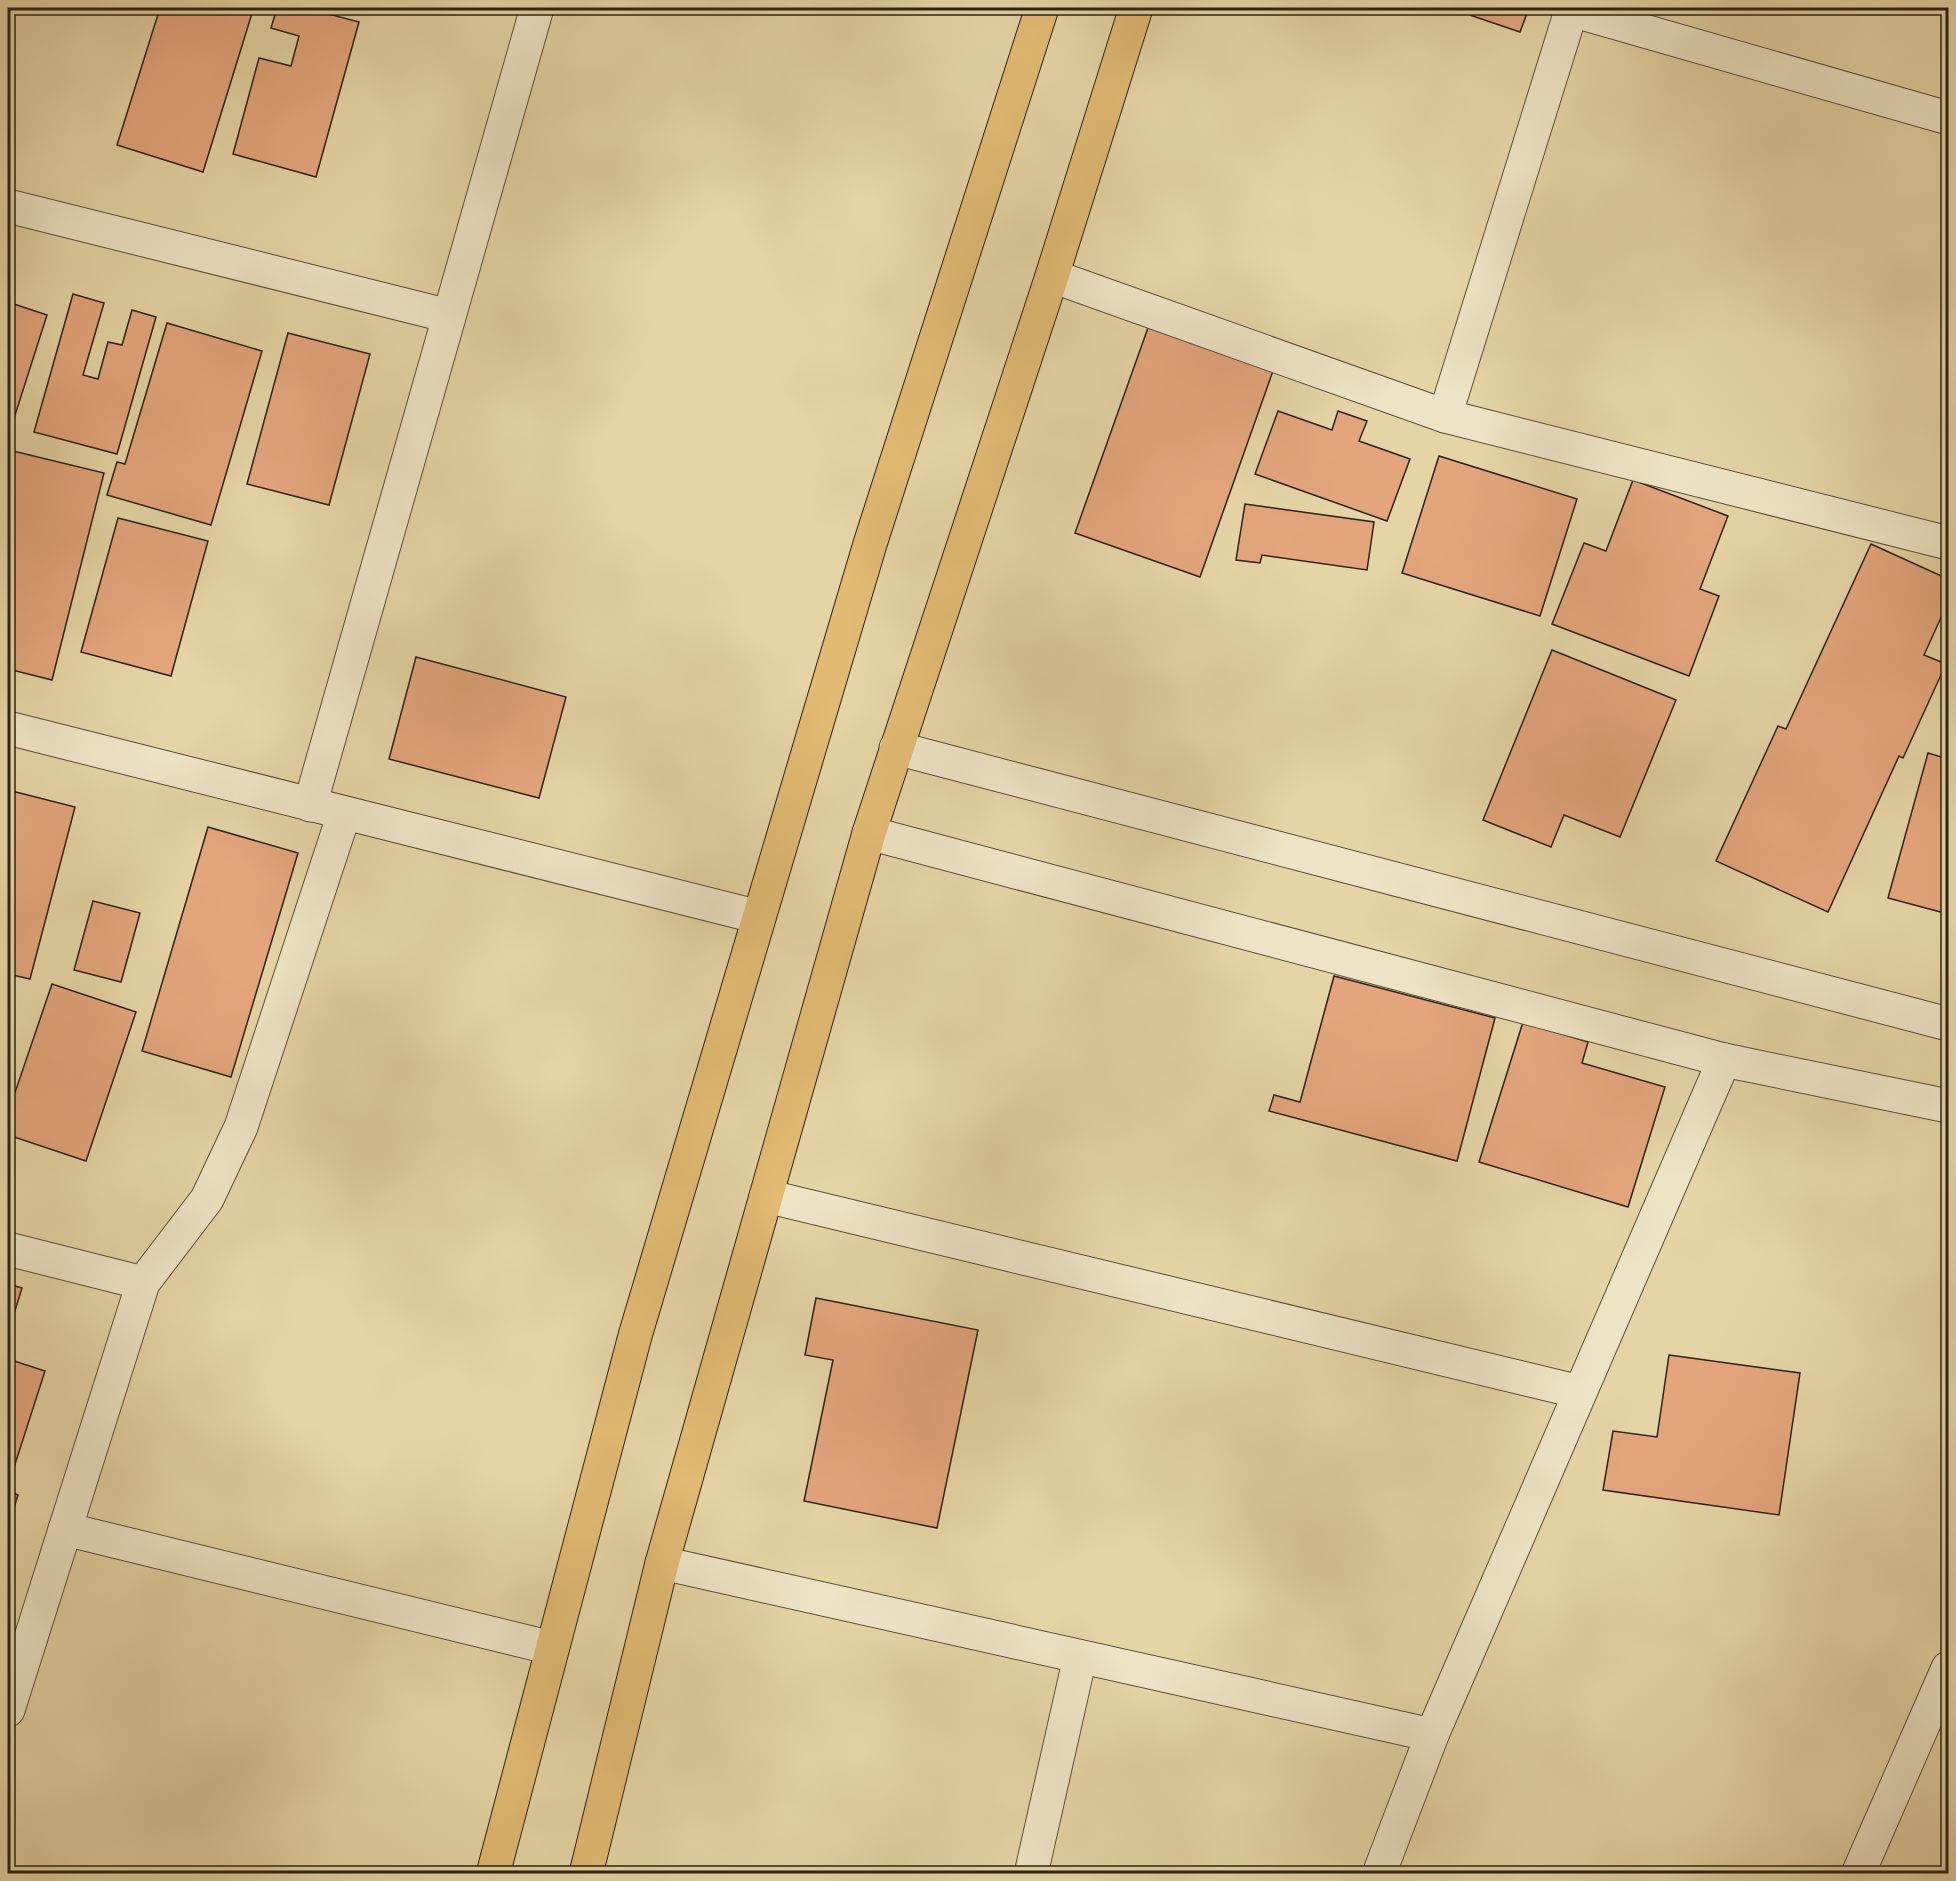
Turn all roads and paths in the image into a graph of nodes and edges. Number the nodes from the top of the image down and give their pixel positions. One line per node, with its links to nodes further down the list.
1 (537, 8): 8 (street)
2 (1041, 8): 16 (main road)
3 (1136, 8): 7 (main road)
4 (1572, 9): 5 (street); 9 (street)
5 (1948, 118)
6 (8, 206): 8 (street)
7 (1052, 276): 9 (street); 12 (main road)
8 (448, 316): 13 (street)
9 (1445, 416): 10 (street)
10 (1948, 543)
11 (8, 728): 13 (street)
12 (896, 748): 15 (main road); 17 (street)
13 (310, 806): 14 (street)
14 (344, 814): 16 (street); 22 (street)
15 (869, 833): 18 (street); 20 (main road)
16 (759, 917): 26 (main road)
17 (1948, 1024)
18 (1724, 1060): 19 (street); 23 (street)
19 (1948, 1106)
20 (766, 1196): 23 (street); 25 (main road)
21 (8, 1249): 22 (street)
22 (143, 1283): 24 (street)
23 (1580, 1392): 30 (street)
24 (65, 1529): 26 (street); 29 (street)
25 (662, 1563): 27 (street); 32 (main road)
26 (552, 1648): 31 (main road)
27 (1080, 1657): 30 (street); 33 (street)
28 (1948, 1668): 35 (street)
29 (8, 1710)
30 (1432, 1735): 34 (street)
31 (493, 1874)
32 (586, 1874)
33 (1031, 1874)
34 (1379, 1874)
35 (1858, 1874)

